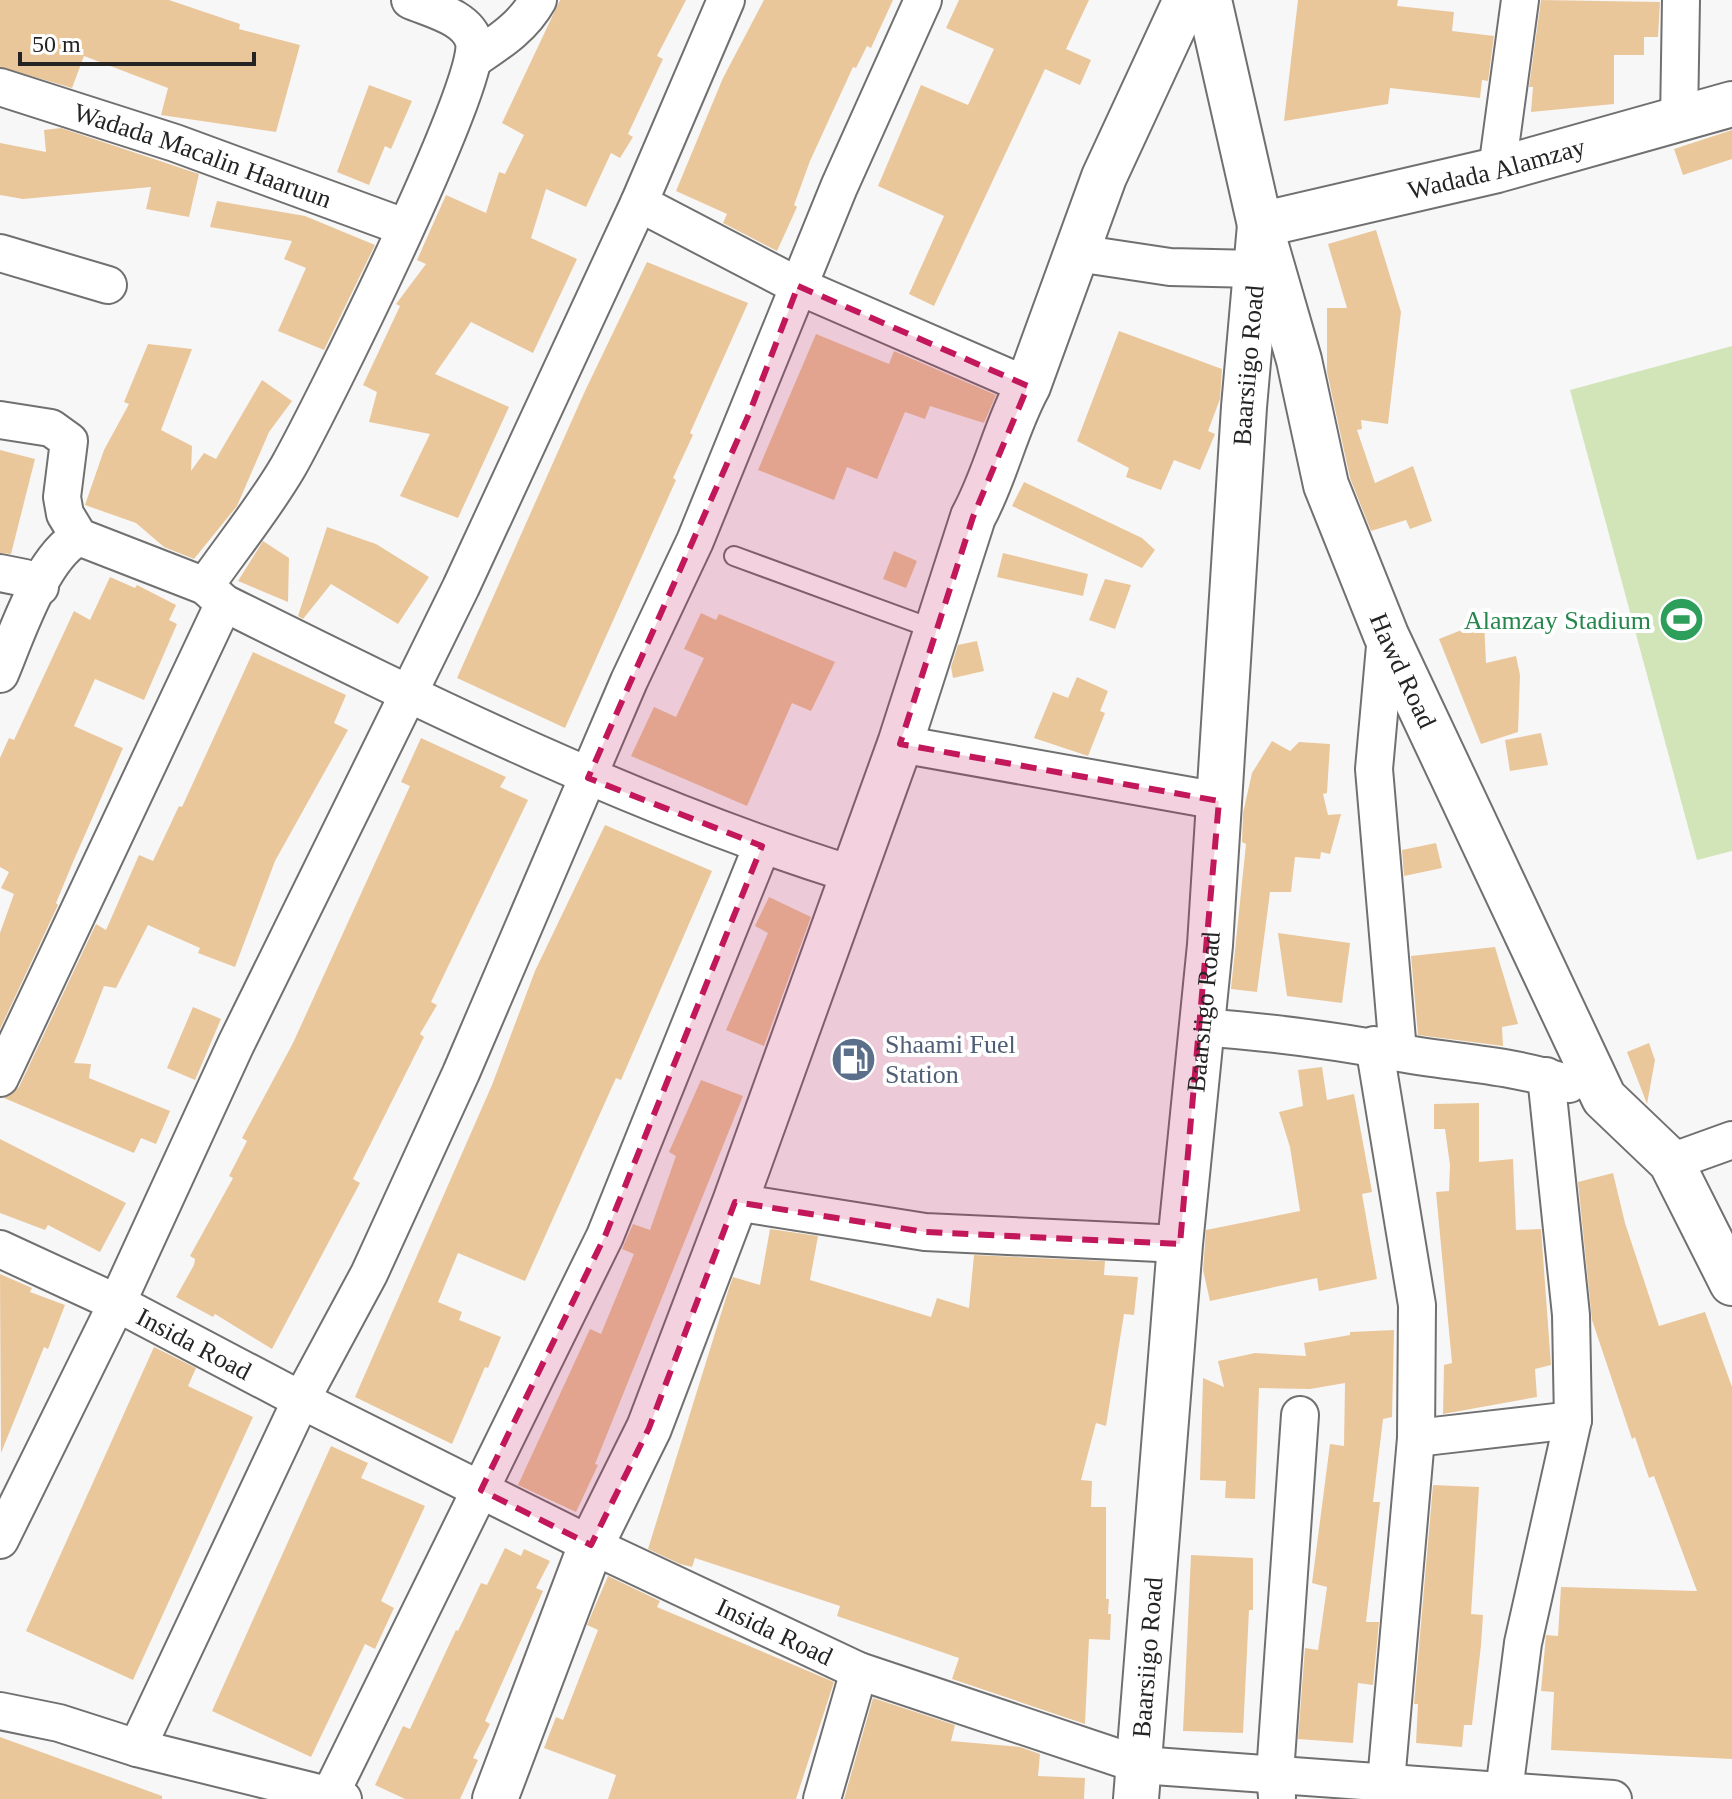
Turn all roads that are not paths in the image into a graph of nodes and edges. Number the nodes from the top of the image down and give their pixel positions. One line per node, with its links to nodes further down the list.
1 (410, 0): 9 (street)
2 (538, 0): 9 (street)
3 (726, 0): 14 (street)
4 (923, 0): 21 (street)
5 (1186, 0): 18 (street)
6 (1209, 0): 15 (street, Hawd Road)
7 (1520, 0): 13 (street)
8 (1681, 0): 12 (street)
9 (474, 59): 16 (street)
10 (0, 87): 16 (street, Wadada Macalin Haaruun)
11 (1732, 104): 12 (street, Wadada Alamzay)
12 (1679, 121): 13 (street, Wadada Alamzay)
13 (1497, 170): 15 (street, Wadada Alamzay)
14 (639, 203): 21 (street); 32 (street)
15 (1260, 225): 19 (street, Baarsiigo Road); 30 (street, Hawd Road)
16 (404, 227): 28 (street)
17 (0, 253): 20 (street)
18 (1077, 253): 19 (street); 22 (street)
19 (1256, 269): 35 (street, Baarsiigo Road)
20 (108, 285)
21 (798, 286): 22 (street); 34 (street)
22 (1028, 386): 29 (street)
23 (0, 420): 24 (street)
24 (79, 537): 27 (street); 28 (street)
25 (734, 556): 29 (lane)
26 (0, 573): 27 (street)
27 (40, 587): 31 (street)
28 (214, 594): 32 (street); 41 (street)
29 (936, 630): 33 (street)
30 (1386, 635): 39 (street); 42 (street, Hawd Road)
31 (0, 674)
32 (407, 692): 34 (street); 49 (street)
33 (900, 744): 35 (street); 37 (street)
34 (588, 778): 36 (street); 50 (street)
35 (1219, 801): 38 (street, Baarsiigo Road)
36 (762, 846): 37 (street); 54 (street)
37 (854, 875): 45 (street)
38 (1200, 1027): 39 (street); 46 (street, Baarsiigo Road)
39 (1386, 1049): 40 (street); 53 (street)
40 (1546, 1076): 42 (street); 52 (street)
41 (0, 1078)
42 (1604, 1098): 44 (street, Hawd Road)
43 (1732, 1140): 44 (street)
44 (1671, 1162): 48 (street, Hawd Road)
45 (735, 1202): 46 (street); 56 (street)
46 (1180, 1244): 60 (street, Baarsiigo Road)
47 (0, 1249): 49 (street, Insida Road)
48 (1732, 1283)
49 (117, 1303): 50 (street, Insida Road); 55 (street)
50 (301, 1400): 54 (street, Insida Road); 59 (street)
51 (1300, 1415): 62 (street)
52 (1573, 1420): 53 (street); 63 (street)
53 (1416, 1438): 61 (street)
54 (481, 1490): 56 (street, Insida Road); 64 (street)
55 (2, 1529)
56 (591, 1545): 57 (street, Insida Road); 65 (street)
57 (859, 1671): 60 (street, Insida Road); 66 (street)
58 (0, 1711): 59 (street)
59 (137, 1748): 64 (street)
60 (1138, 1782): 62 (street, Insida Road)
61 (1386, 1782): 62 (street, Insida Road); 63 (street, Insida Road)
62 (1276, 1787)
63 (1503, 1795): 67 (street, Insida Road)
64 (337, 1797)
65 (495, 1799)
66 (822, 1799)
67 (1613, 1799)

